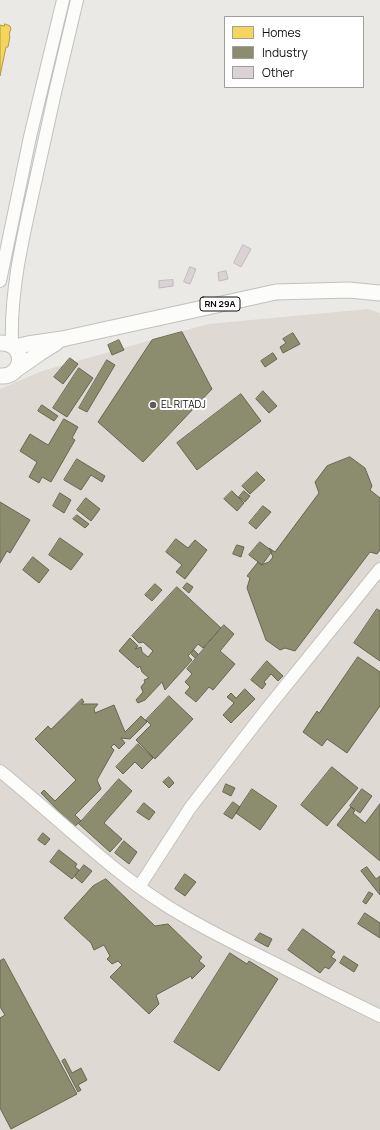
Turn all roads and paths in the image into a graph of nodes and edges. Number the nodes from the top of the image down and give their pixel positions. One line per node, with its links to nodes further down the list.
1 (63, 0): 3 (street)
2 (77, 0): 6 (street)
3 (0, 281)
4 (380, 294): 5 (main road, RN 29A)
5 (62, 339): 6 (main road, RN 29A); 7 (main road, RN 29A)
6 (9, 345): 7 (main road)
7 (17, 369): 8 (main road)
8 (0, 376)
9 (380, 569): 11 (street)
10 (0, 771): 11 (street)
11 (139, 887): 12 (street)
12 (380, 1016)

